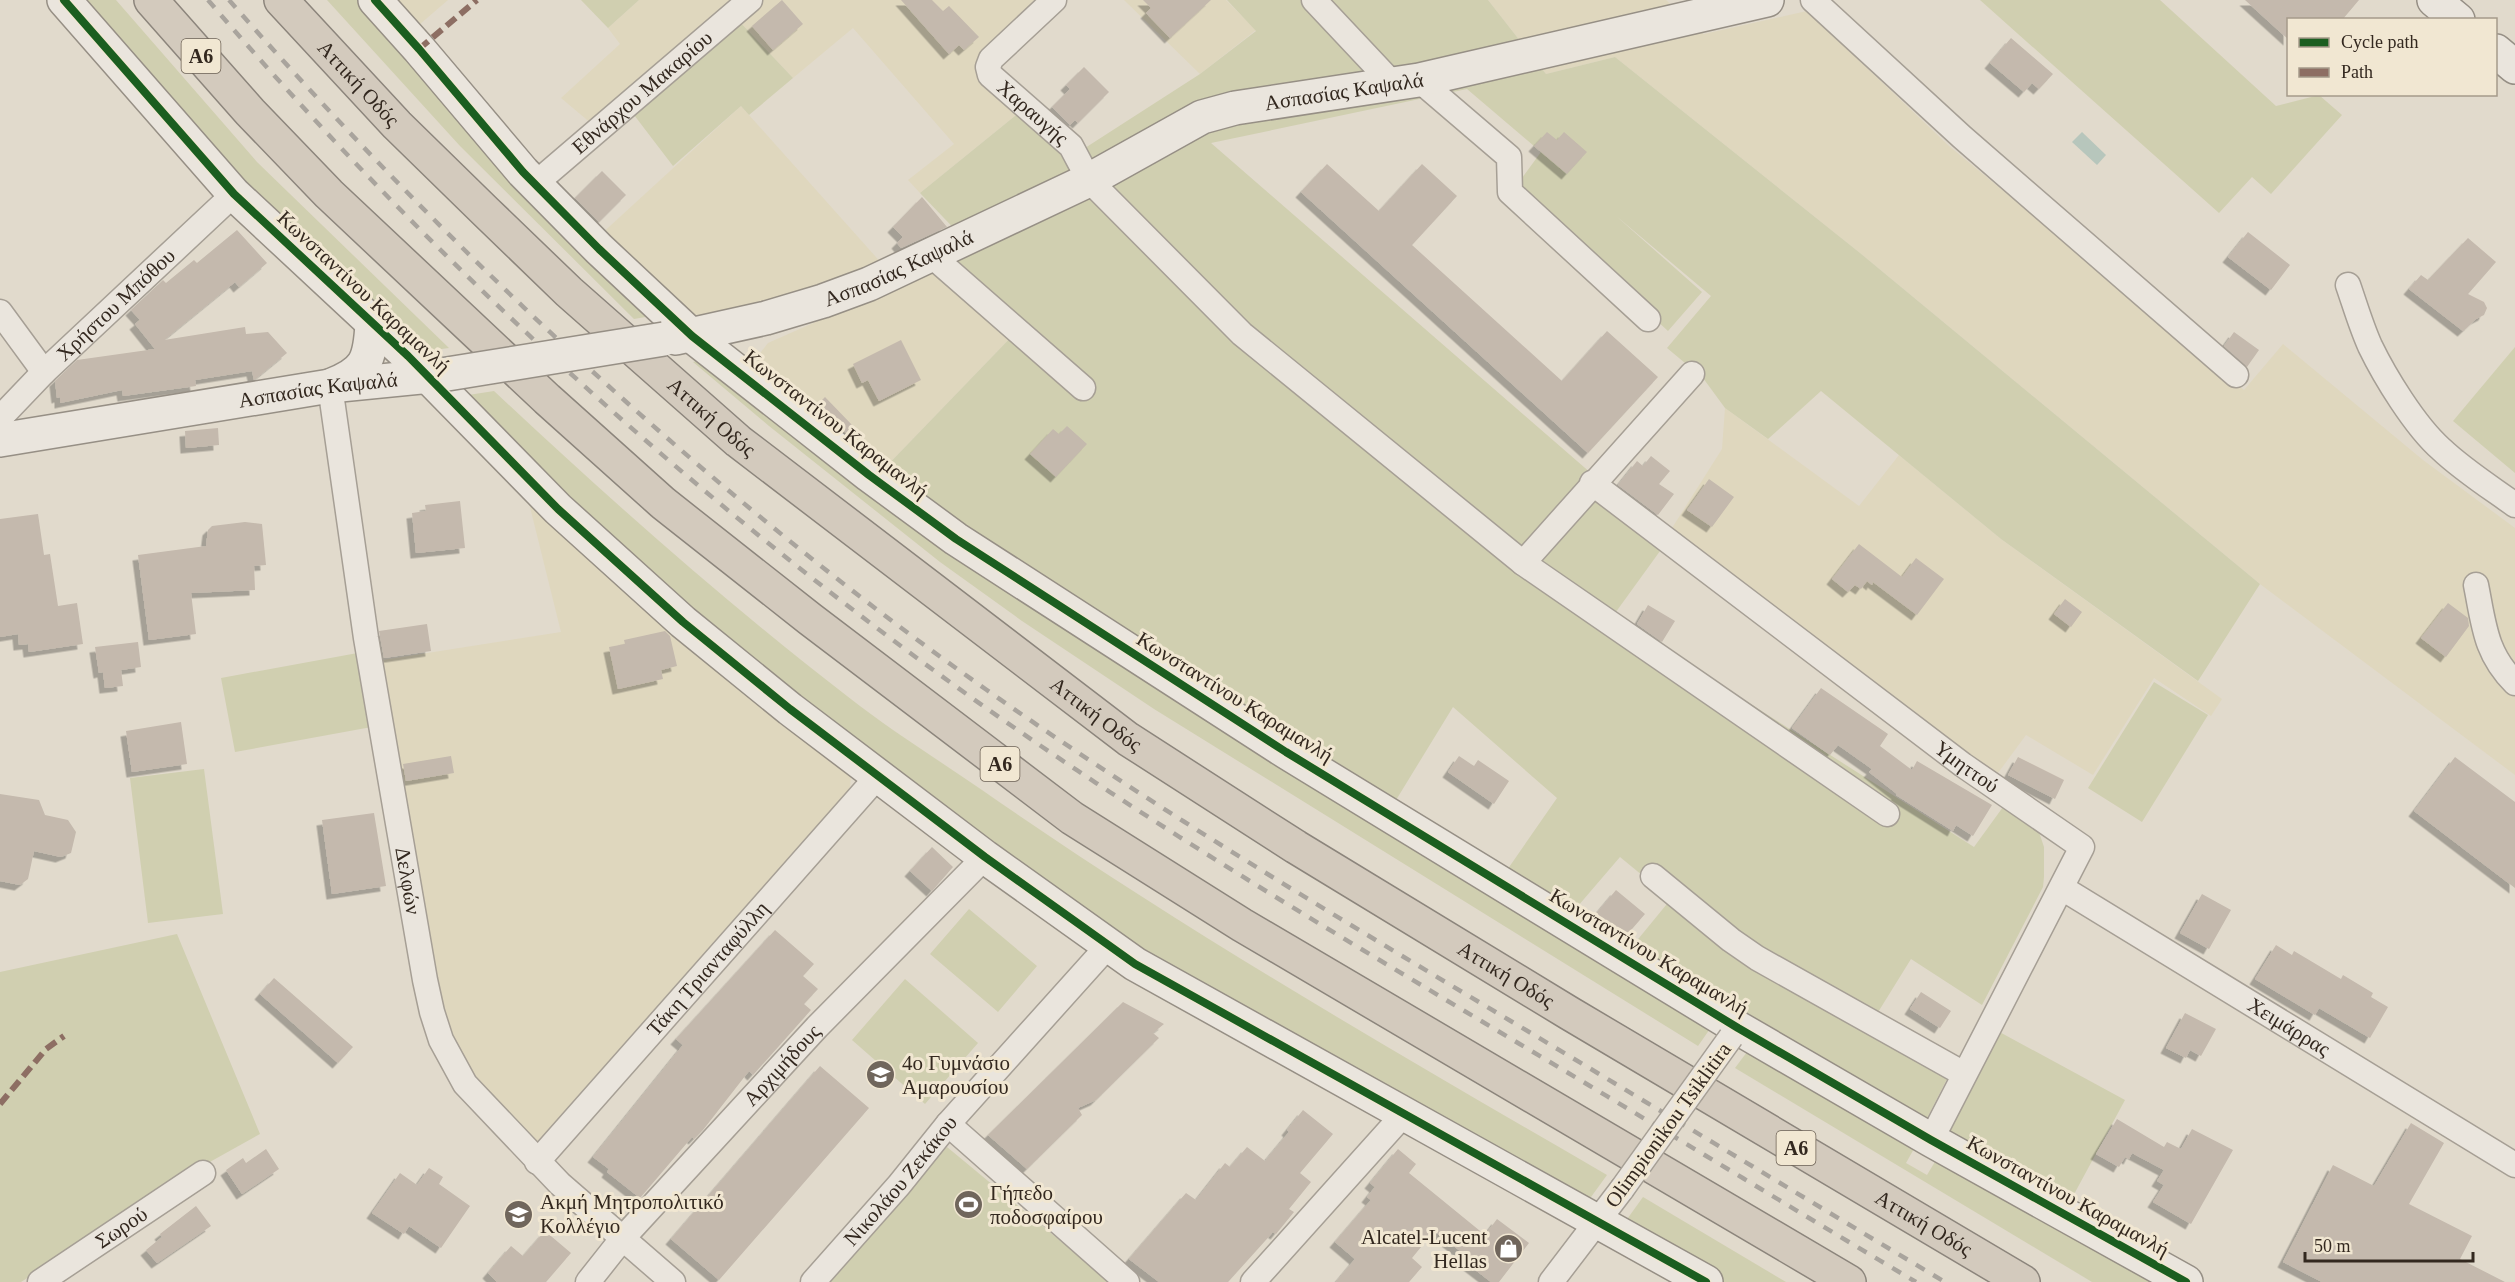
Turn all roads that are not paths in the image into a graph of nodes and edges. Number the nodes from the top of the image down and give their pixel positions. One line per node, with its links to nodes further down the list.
1 (64, 0): 18 (street, Κωνσταντίνου Καραμανλή)
2 (151, 0): 64 (highway, Α6)
3 (281, 0): 65 (highway, Αττική Οδός / Α6)
4 (375, 0): 17 (street, Κωνσταντίνου Καραμανλή)
5 (750, 0): 17 (street, Εθνάρχου Μακαρίου)
6 (1054, 0): 16 (street, Χαραυγής)
7 (1314, 0): 15 (street)
8 (1767, 0): 11 (street, Ασπασίας Καψαλά)
9 (1814, 0): 28 (street)
10 (2434, 0): 12 (street)
11 (1691, 8): 15 (street, Ασπασίας Καψαλά)
12 (2456, 18)
13 (2497, 52): 14 (street)
14 (2515, 67)
15 (1406, 82): 16 (street, Ασπασίας Καψαλά); 23 (street)
16 (1089, 180): 19 (street, Ασπασίας Καψαλά); 37 (street)
17 (535, 184): 25 (street, Κωνσταντίνου Καραμανλή)
18 (234, 194): 24 (street, Κωνσταντίνου Καραμανλή); 26 (street, Χρήστου Μπόθου)
19 (931, 255): 22 (street, Ασπασίας Καψαλά); 32 (street)
20 (2348, 285): 36 (street)
21 (0, 312): 26 (street)
22 (766, 318): 25 (street, Ασπασίας Καψαλά); 30 (street)
23 (1648, 319)
24 (372, 324): 29 (street, Κωνσταντίνου Καραμανλή); 31 (street)
25 (678, 337): 29 (street, Ασπασίας Καψαλά, bridge); 30 (street, Κωνσταντίνου Καραμανλή)
26 (44, 372): 33 (street, Χρήστου Μπόθου)
27 (1692, 374): 35 (street)
28 (2236, 375)
29 (435, 376): 31 (street, Ασπασίας Καψαλά); 40 (street, Κωνσταντίνου Καραμανλή)
30 (751, 381): 46 (street, Κωνσταντίνου Καραμανλή)
31 (330, 386): 34 (street, Ασπασίας Καψαλά); 51 (street, Δελφών)
32 (1083, 388)
33 (0, 418)
34 (0, 440)
35 (1592, 483): 37 (street); 44 (street, Υμηττού)
36 (2515, 505)
37 (1523, 564): 41 (street)
38 (2476, 585): 39 (street)
39 (2515, 683)
40 (878, 776): 42 (street, Κωνσταντίνου Καραμανλή); 51 (street, Τάκη Τριανταφύλλη)
41 (1887, 814)
42 (985, 858): 45 (street, Κωνσταντίνου Καραμανλή); 55 (street, Αρχιμήδους)
43 (1653, 876): 47 (street)
44 (2062, 888): 47 (street, Υμηττού); 52 (street, Χειμάρρας)
45 (1107, 946): 48 (street, Κωνσταντίνου Καραμανλή); 49 (street, Νικολάου Ζεκάκου)
46 (1734, 1032): 50 (street, Κωνσταντίνου Καραμανλή); 54 (street, Olimpionikou Tsiklitira, bridge)
47 (1964, 1074): 50 (street, Υμηττού)
48 (1404, 1114): 54 (street, Κωνσταντίνου Καραμανλή); 61 (street)
49 (948, 1124): 59 (street, Νικολάου Ζεκάκου); 60 (street)
50 (1931, 1140): 66 (street, Κωνσταντίνου Καραμανλή)
51 (537, 1162): 55 (street, Δελφών)
52 (2515, 1165)
53 (203, 1173): 56 (street, Σωρού)
54 (1600, 1221): 62 (street, Olimpionikou Tsiklitira); 63 (street, Κωνσταντίνου Καραμανλή)
55 (622, 1239): 57 (street, Αρχιμήδους); 58 (street, Δελφών)
56 (40, 1282)
57 (588, 1282)
58 (674, 1282)
59 (813, 1282)
60 (1127, 1282)
61 (1253, 1282)
62 (1551, 1282)
63 (1706, 1282)
64 (1849, 1282)
65 (2023, 1282)
66 (2186, 1282)

